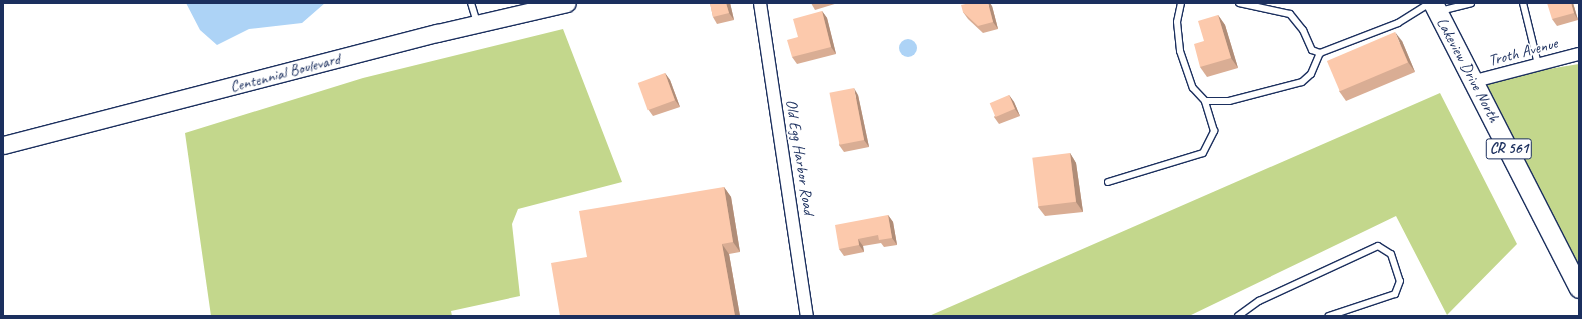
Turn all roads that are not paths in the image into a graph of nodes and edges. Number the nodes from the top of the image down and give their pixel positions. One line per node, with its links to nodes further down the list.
1 (471, 3): 9 (lane)
2 (567, 3): 9 (main road, Centennial Boulevard)
3 (760, 3): 18 (street, Old Egg Harbor Road)
4 (1181, 3): 14 (lane)
5 (1239, 3): 10 (lane)
6 (1471, 3): 8 (lane)
7 (1523, 3): 12 (lane)
8 (1434, 6): 10 (lane); 13 (main road, Lakeview Drive North / CR 561)
9 (477, 24): 15 (main road, Centennial Boulevard)
10 (1320, 53): 14 (lane)
11 (1579, 54): 12 (street, Troth Avenue)
12 (1538, 64): 13 (street, Troth Avenue)
13 (1475, 81): 17 (main road, Lakeview Drive North / CR 561)
14 (1205, 101): 16 (lane)
15 (3, 145)
16 (1108, 182)
17 (1579, 288)
18 (807, 316)
19 (1238, 316): 20 (lane)
20 (1329, 316)

